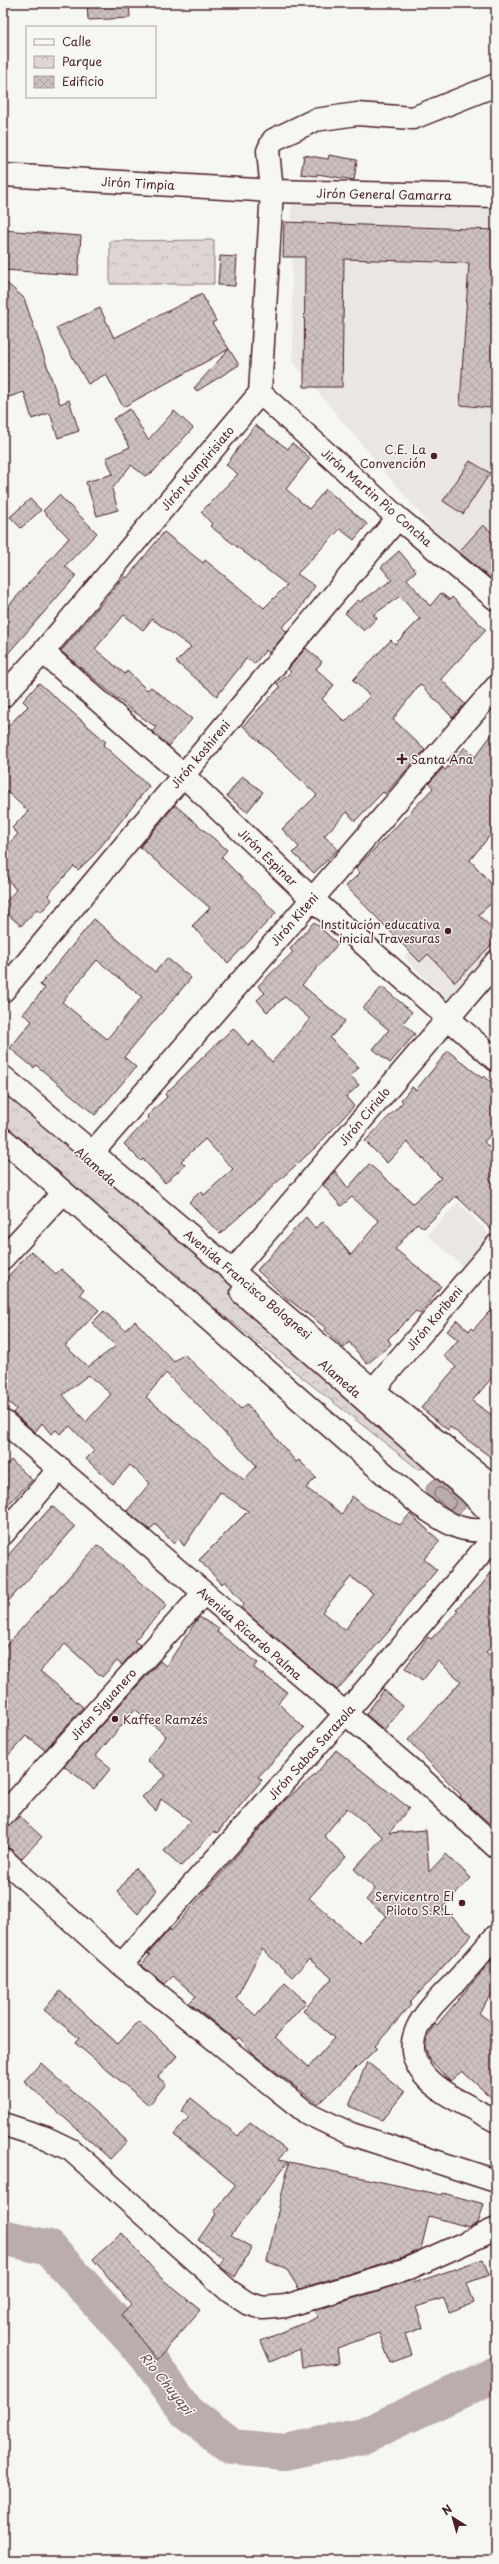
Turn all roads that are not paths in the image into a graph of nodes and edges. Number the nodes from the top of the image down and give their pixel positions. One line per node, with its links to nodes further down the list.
1 (496, 85): 3 (main road)
2 (3, 175): 3 (main road, Jirón Timpia)
3 (272, 191): 4 (main road, Jirón General Gamarra); 5 (main road)
4 (496, 196)
5 (260, 393): 6 (main road, Jirón Martin Pio Concha); 8 (main road, Jirón Kumpirisiato)
6 (398, 518): 7 (main road, Jirón Martin Pio Concha); 11 (main road, Jirón koshireni)
7 (496, 599)
8 (43, 652): 10 (main road, Jirón Kumpirisiato); 11 (main road, Jirón Espinar)
9 (496, 687): 12 (main road, Jirón Kiteni)
10 (3, 696)
11 (183, 775): 12 (main road, Jirón Espinar); 14 (main road, Jirón koshireni)
12 (312, 898): 15 (main road, Jirón Espinar); 20 (main road, Jirón Kiteni)
13 (496, 962): 15 (main road, Jirón Cirialo)
14 (3, 991)
15 (448, 1017): 16 (main road, Jirón Espinar); 24 (main road, Jirón Cirialo)
16 (496, 1060)
17 (3, 1077): 20 (main road, Avenida Francisco Bolognesi)
18 (3, 1081): 29 (main road, Alameda)
19 (3, 1139): 21 (main road)
20 (93, 1152): 24 (main road, Avenida Francisco Bolognesi)
21 (63, 1193): 23 (main road); 30 (main road)
22 (496, 1246): 25 (main road, Jirón Koribeni)
23 (3, 1258)
24 (233, 1271): 25 (main road, Avenida Francisco Bolognesi)
25 (372, 1390): 28 (main road, Avenida Francisco Bolognesi)
26 (3, 1421): 27 (main road, Avenida Ricardo Palma)
27 (60, 1468): 31 (main road); 33 (main road, Avenida Ricardo Palma)
28 (496, 1488)
29 (496, 1518)
30 (496, 1528)
31 (3, 1534)
32 (496, 1535): 34 (main road, Jirón Sabas Sarazola)
33 (204, 1593): 34 (main road, Avenida Ricardo Palma); 35 (main road, Jirón Siguanero)
34 (345, 1714): 36 (main road, Avenida Ricardo Palma); 39 (main road, Jirón Sabas Sarazola)
35 (3, 1815)
36 (496, 1848)
37 (3, 1859): 39 (main road)
38 (496, 1936): 40 (main road)
39 (121, 1965): 42 (main road)
40 (496, 2121)
41 (3, 2124): 43 (main road)
42 (496, 2181)
43 (496, 2229)

